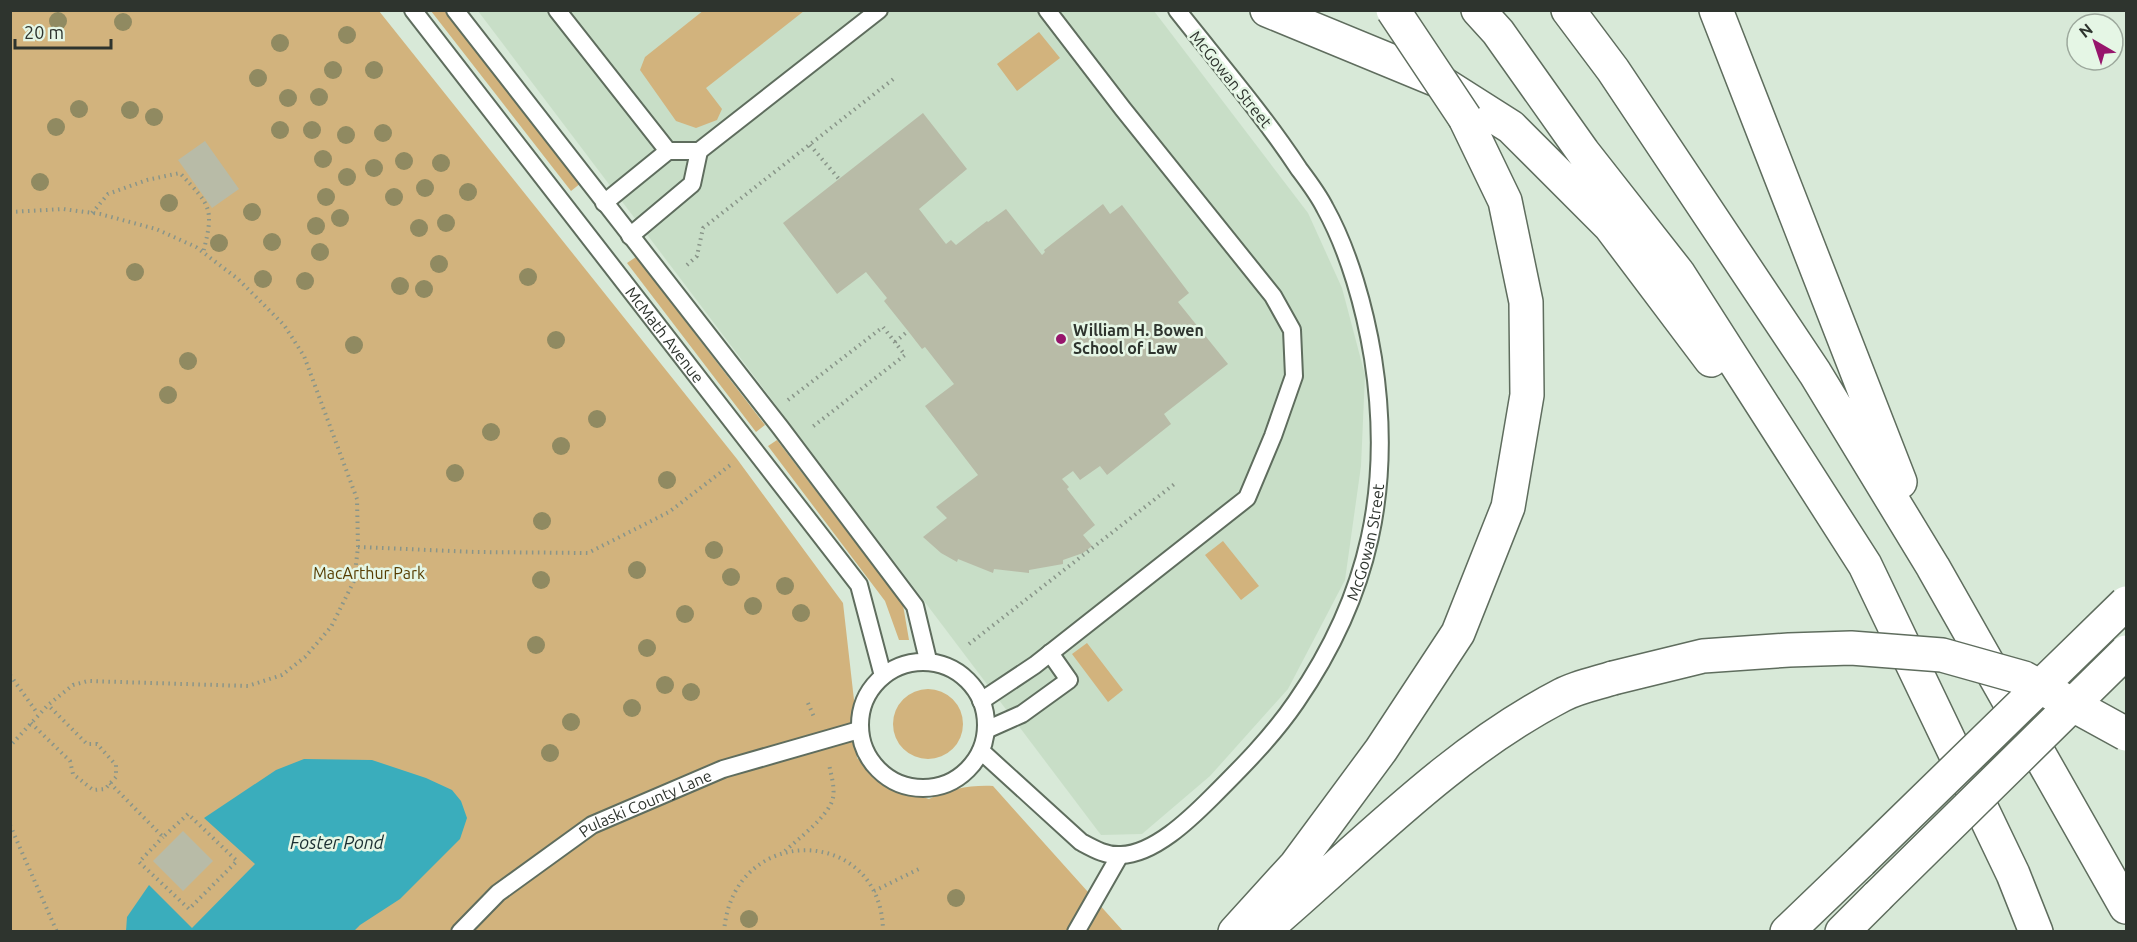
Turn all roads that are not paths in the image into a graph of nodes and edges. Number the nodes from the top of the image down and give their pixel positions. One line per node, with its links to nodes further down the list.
1 (413, 10): 22 (lane, McMath Avenue)
2 (455, 10): 14 (lane, McMath Avenue)
3 (557, 10): 12 (lane)
4 (879, 10): 13 (lane)
5 (1047, 10): 20 (lane)
6 (1176, 10): 28 (lane, McGowan Street)
7 (1266, 10): 16 (highway)
8 (1393, 10): 32 (highway, bridge)
9 (1478, 10): 16 (highway)
10 (1568, 10): 17 (highway)
11 (1716, 10): 17 (highway)
12 (668, 151): 13 (lane); 14 (lane)
13 (699, 151): 15 (lane)
14 (604, 203): 15 (lane, McMath Avenue)
15 (630, 236): 21 (lane, McMath Avenue)
16 (1865, 565): 36 (highway)
17 (1933, 567): 29 (highway)
18 (2127, 603): 34 (highway, bridge)
19 (2127, 652): 35 (highway, bridge)
20 (1050, 653): 23 (lane); 25 (lane)
21 (928, 660): 22 (lane); 23 (lane)
22 (883, 676): 24 (lane)
23 (981, 700): 25 (lane)
24 (859, 730): 27 (lane); 30 (lane, Pulaski County Lane)
25 (986, 730): 27 (lane)
26 (2127, 734): 33 (highway, bridge)
27 (981, 751): 28 (lane)
28 (1120, 855): 31 (lane)
29 (2127, 907)
30 (460, 932)
31 (1076, 932)
32 (1235, 932)
33 (1262, 932)
34 (1787, 932)
35 (1842, 932)
36 (2036, 932)

